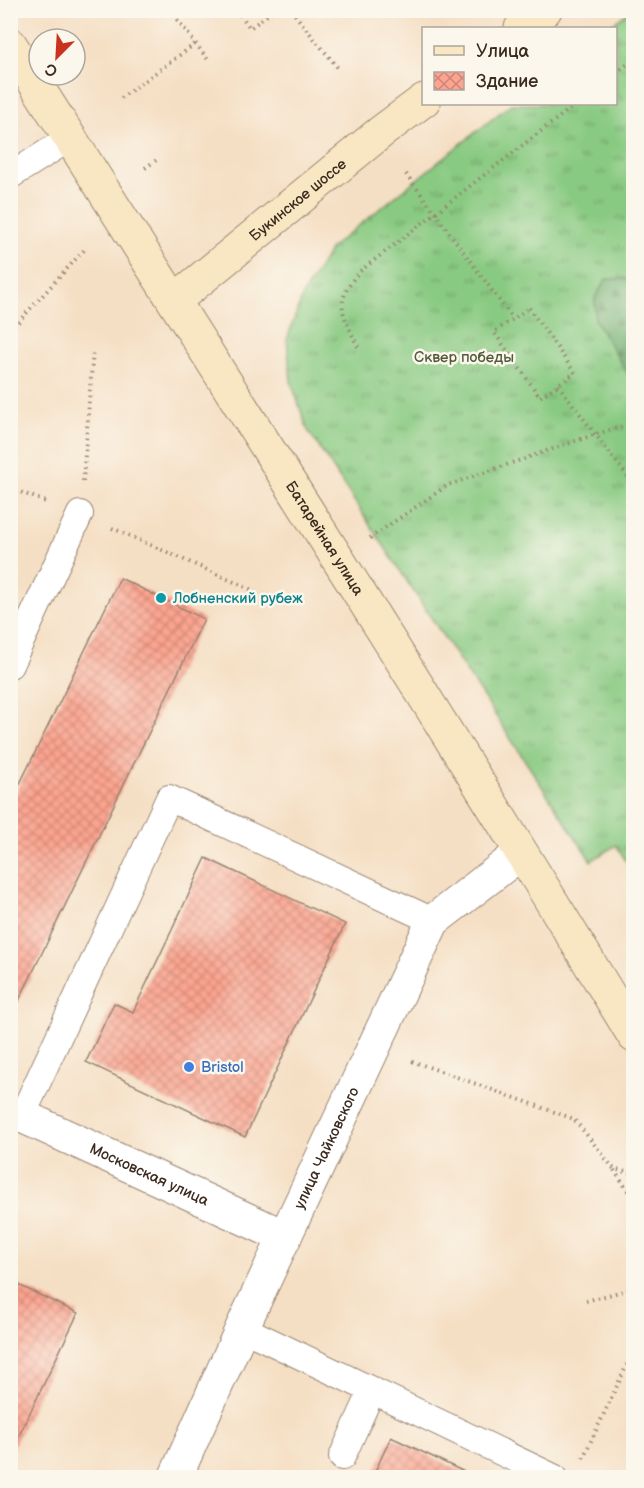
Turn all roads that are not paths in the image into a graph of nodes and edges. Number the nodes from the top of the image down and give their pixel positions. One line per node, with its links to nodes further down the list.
1 (545, 10): 2 (main road)
2 (522, 27)
3 (10, 44): 5 (main road, Батарейная улица)
4 (422, 101): 7 (main road, Букинское шоссе)
5 (70, 138): 6 (lane); 7 (main road, Батарейная улица)
6 (10, 176)
7 (174, 301): 10 (main road, Батарейная улица)
8 (80, 514): 9 (lane)
9 (10, 665)
10 (521, 853): 11 (street, улица Чайковского); 12 (main road, Батарейная улица)
11 (433, 921): 13 (lane); 14 (street, улица Чайковского)
12 (633, 1036)
13 (16, 1117): 14 (street, Московская улица)
14 (285, 1237): 15 (street, улица Чайковского)
15 (242, 1328): 16 (lane); 18 (street, улица Чайковского)
16 (372, 1391): 17 (lane); 19 (lane)
17 (342, 1457)
18 (175, 1478)
19 (555, 1478)

